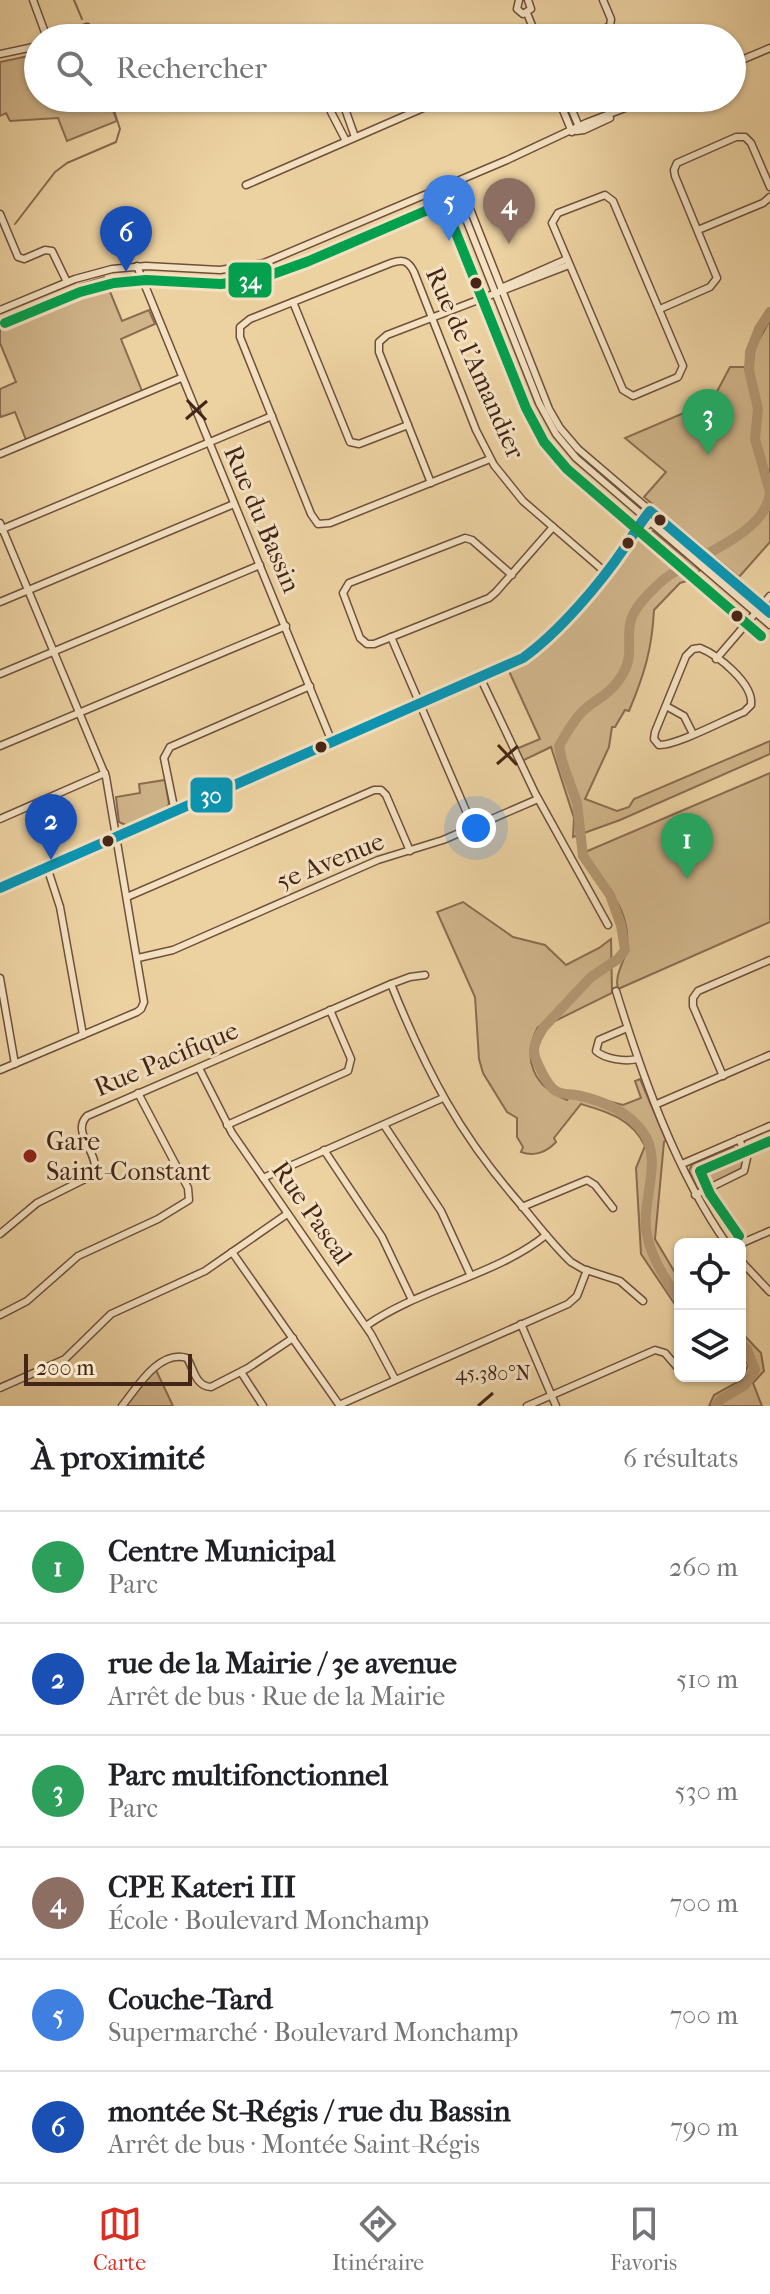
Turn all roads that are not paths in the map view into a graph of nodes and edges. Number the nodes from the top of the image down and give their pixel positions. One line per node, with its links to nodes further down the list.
1 (33, 0): 6 (street)
2 (519, 0): 5 (street)
3 (528, 0): 5 (street)
4 (603, 0): 8 (street)
5 (527, 13): 7 (street)
6 (42, 24)
7 (531, 24)
8 (611, 24)
9 (770, 48): 12 (street)
10 (24, 49): 11 (street)
11 (0, 54)
12 (746, 58)
13 (331, 112): 22 (street)
14 (346, 112): 21 (street)
15 (564, 112): 20 (street)
16 (573, 112): 19 (street)
17 (618, 112): 19 (street)
18 (410, 113): 21 (street)
19 (580, 129): 20 (street)
20 (572, 132): 23 (street)
21 (355, 137): 22 (street)
22 (346, 141): 24 (street)
23 (455, 182): 31 (street); 33 (street)
24 (246, 185)
25 (770, 187): 29 (street)
26 (770, 197): 29 (street)
27 (0, 214): 28 (street)
28 (2, 225): 32 (street)
29 (698, 230): 35 (street)
30 (568, 262): 33 (street); 35 (street); 35 (street)
31 (137, 266): 32 (street); 38 (street, Rue du Bassin)
32 (67, 282): 36 (street)
33 (500, 290): 37 (street); 46 (street); 48 (street)
34 (293, 302): 37 (street, Rue de l'Amandier); 39 (street, Rue de l'Amandier); 40 (street)
35 (660, 309)
36 (0, 310)
37 (432, 317): 40 (street); 43 (street, Rue de l'Amandier)
38 (181, 378): 41 (street, Rue du Bassin); 42 (street)
39 (272, 416): 41 (street); 44 (street)
40 (408, 425): 44 (street)
41 (209, 442): 45 (street, Rue du Bassin); 50 (street)
42 (0, 454)
43 (490, 459): 44 (street); 51 (street, Rue de l'Amandier)
44 (431, 483)
45 (234, 504): 53 (street, Rue du Bassin); 56 (street)
46 (650, 511): 47 (street); 48 (street)
47 (657, 516): 49 (street); 59 (street)
48 (644, 517): 49 (street); 52 (street)
49 (651, 523): 52 (street); 60 (street)
50 (1, 527): 56 (street)
51 (553, 527): 54 (street, Rue de l'Amandier); 55 (street)
52 (626, 546): 54 (street)
53 (260, 565): 63 (street, Rue du Bassin); 65 (street)
54 (604, 571): 68 (street)
55 (512, 575): 64 (street); 64 (street)
56 (28, 590): 58 (street); 65 (street)
57 (770, 596): 59 (street)
58 (0, 602)
59 (761, 606): 60 (street); 61 (street)
60 (756, 612): 62 (street); 66 (street)
61 (770, 613)
62 (770, 625)
63 (286, 626): 69 (street, Rue du Bassin); 72 (street)
64 (391, 637): 70 (street)
65 (54, 651): 67 (street); 72 (street)
66 (716, 659): 71 (street); 73 (street)
67 (0, 674)
68 (480, 677): 70 (street); 77 (street)
69 (310, 686): 74 (street, Rue du Bassin); 78 (street)
70 (420, 704): 74 (street); 80 (street)
71 (666, 706): 73 (street); 73 (street)
72 (79, 713): 75 (street); 76 (street)
73 (693, 734)
74 (332, 742): 78 (street)
75 (0, 746)
76 (105, 773): 79 (street); 81 (street)
77 (538, 799): 80 (street, 5e Avenue); 86 (street)
78 (175, 812): 81 (street)
79 (0, 819)
80 (473, 827): 82 (street, 5e Avenue)
81 (117, 837): 83 (street); 85 (street)
82 (410, 851): 85 (street); 87 (street, 5e Avenue)
83 (47, 867): 84 (street); 95 (street)
84 (0, 888)
85 (127, 897): 87 (street)
86 (608, 925)
87 (138, 958): 95 (street)
88 (770, 960): 101 (street)
89 (425, 975): 91 (street, Rue Pacifique)
90 (0, 978): 98 (street)
91 (391, 984): 93 (street, Rue Pacifique); 103 (street)
92 (616, 991): 94 (street)
93 (330, 1010): 99 (street, Rue Pacifique); 105 (street)
94 (627, 1028): 97 (street); 97 (street)
95 (83, 1035): 98 (street)
96 (770, 1055): 101 (street)
97 (637, 1059): 104 (street)
98 (15, 1064): 100 (street)
99 (199, 1068): 102 (street, Rue Pacifique); 105 (street, Rue Pascal)
100 (0, 1070)
101 (723, 1076): 104 (street)
102 (138, 1093): 117 (street, Rue Pacifique); 128 (street)
103 (443, 1098): 106 (street); 113 (street)
104 (657, 1104): 110 (street)
105 (227, 1125): 111 (street, Rue Pascal)
106 (384, 1125): 109 (street); 124 (street)
107 (770, 1126): 108 (street)
108 (739, 1139): 110 (street); 112 (street)
109 (324, 1150): 111 (street); 126 (street)
110 (682, 1164): 112 (street)
111 (263, 1178): 115 (street, Rue Pascal)
112 (695, 1195): 119 (street)
113 (522, 1207): 114 (street); 118 (street)
114 (613, 1208)
115 (287, 1214): 121 (street); 130 (street, Rue Pascal)
116 (770, 1231): 120 (street)
117 (0, 1234)
118 (546, 1235): 123 (street); 124 (street)
119 (723, 1238)
120 (746, 1241)
121 (232, 1252): 131 (street); 135 (street)
122 (746, 1266): 125 (street)
123 (587, 1270): 127 (street); 129 (street)
124 (470, 1274): 126 (street)
125 (770, 1292)
126 (412, 1300): 130 (street)
127 (643, 1301)
128 (0, 1315)
129 (521, 1324): 134 (street); 136 (street)
130 (366, 1326): 134 (street, Rue Pascal)
131 (293, 1338): 133 (street); 137 (street)
132 (674, 1363): 136 (street)
133 (241, 1372): 138 (street); 139 (street)
134 (395, 1379): 137 (street)
135 (0, 1388)
136 (552, 1395): 140 (street); 141 (street)
137 (340, 1405)
138 (122, 1406)
139 (263, 1406)
140 (527, 1406)
141 (556, 1406)

